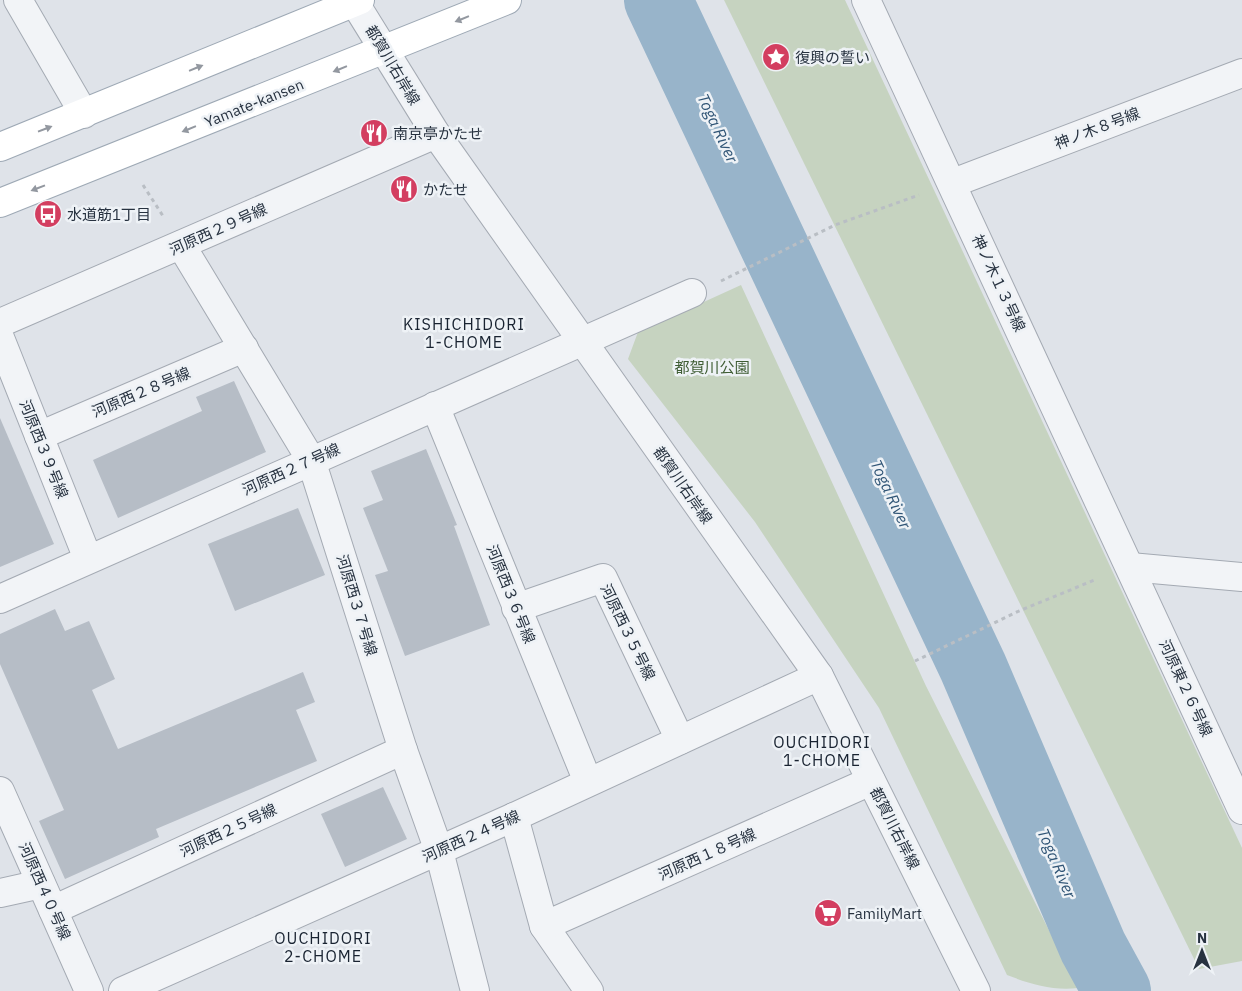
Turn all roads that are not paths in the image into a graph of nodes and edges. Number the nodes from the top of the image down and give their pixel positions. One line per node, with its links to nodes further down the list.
1 (18, 0): 7 (street)
2 (507, 0): 5 (main road, Yamate-kansen, one-way to 5)
3 (866, 0): 10 (street, 神ノ木１３号線)
4 (356, 1): 5 (street, 都賀川右岸線); 7 (main road, one-way to 4)
5 (386, 50): 8 (street, 都賀川右岸線); 11 (main road, Yamate-kansen, one-way to 11)
6 (1242, 73): 10 (street, 神ノ木８号線)
7 (84, 114): 9 (main road, one-way to 7)
8 (436, 134): 12 (street, 河原西２９号線); 16 (street, 都賀川右岸線)
9 (0, 147)
10 (952, 183): 22 (street, 神ノ木１３号線)
11 (0, 203)
12 (180, 245): 14 (street, 河原西２９号線); 17 (street, 河原西３７号線)
13 (692, 294): 16 (street, 河原西２７号線)
14 (0, 323)
15 (0, 338): 19 (street, 河原西３９号線)
16 (582, 342): 18 (street, 河原西２７号線); 26 (street, 都賀川右岸線)
17 (244, 348): 19 (street, 河原西２８号線); 20 (street, 河原西３７号線)
18 (435, 406): 20 (street, 河原西２７号線); 25 (street, 河原西３６号線)
19 (39, 436): 21 (street, 河原西３９号線)
20 (312, 460): 21 (street, 河原西２７号線); 28 (street, 河原西３７号線)
21 (88, 559): 24 (street, 河原西２７号線)
22 (1130, 567): 23 (street); 32 (street, 河原東２６号線)
23 (1242, 577)
24 (0, 598)
25 (516, 608): 27 (street, 河原西３５号線); 30 (street, 河原西３６号線)
26 (818, 676): 27 (street, 河原西２４号線); 29 (street, 都賀川右岸線)
27 (680, 740): 30 (street, 河原西２４号線)
28 (403, 750): 34 (street, 河原西３７号線); 37 (street, 河原西２５号線)
29 (871, 781): 38 (street, 河原西１８号線); 43 (street, 都賀川右岸線)
30 (588, 782): 33 (street, 河原西２４号線)
31 (0, 791): 35 (street, 河原西４０号線)
32 (1242, 810)
33 (514, 817): 34 (street, 河原西２４号線); 38 (street)
34 (439, 850): 40 (street, 河原西２４号線); 41 (street, 河原西３７号線)
35 (41, 884): 36 (street); 37 (street, 河原西４０号線)
36 (0, 893)
37 (53, 910): 39 (street, 河原西４０号線)
38 (544, 926): 42 (street)
39 (89, 991)
40 (123, 991)
41 (474, 991)
42 (589, 991)
43 (976, 991)

